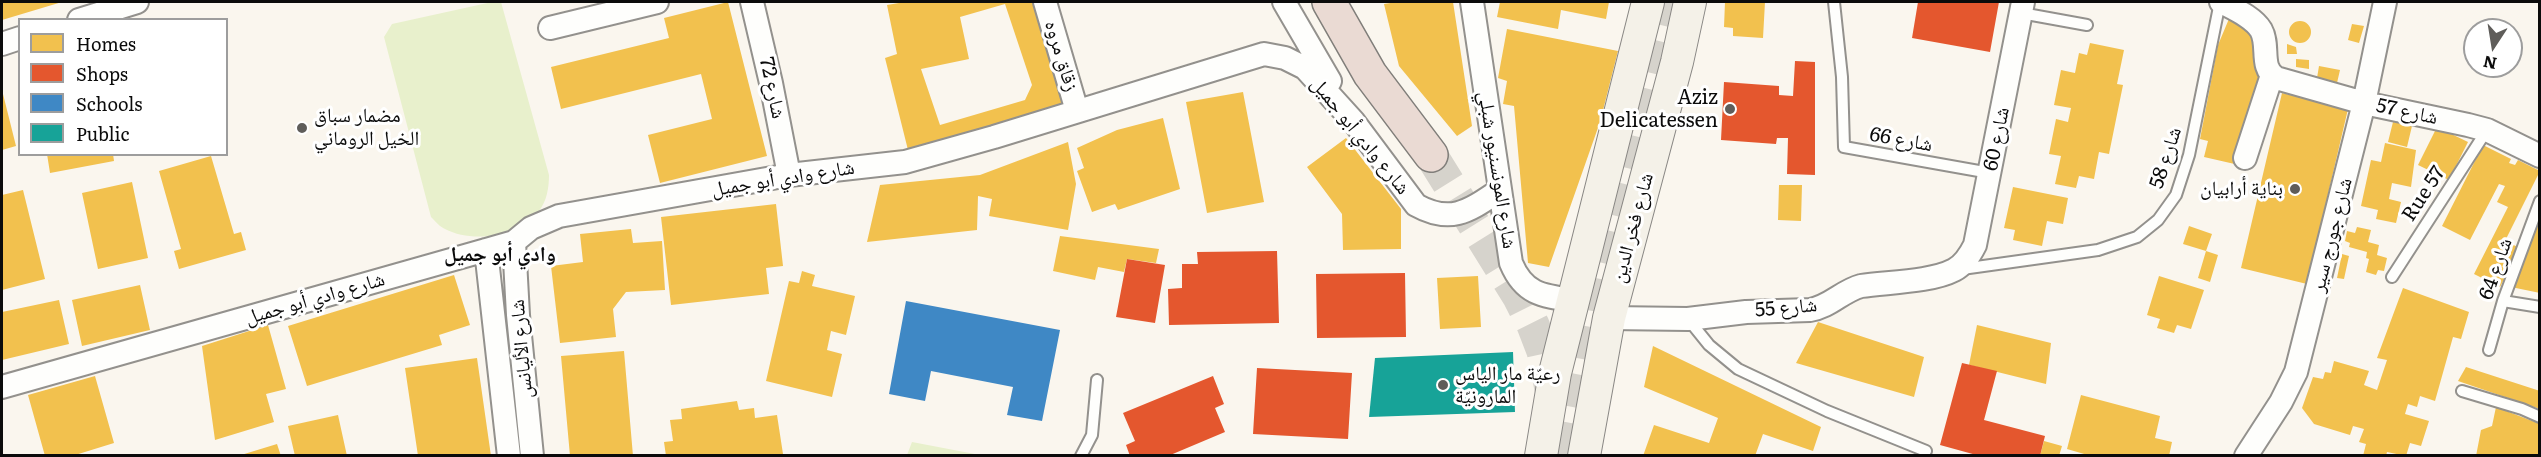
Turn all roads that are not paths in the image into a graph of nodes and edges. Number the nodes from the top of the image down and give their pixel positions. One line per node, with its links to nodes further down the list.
1 (136, 2): 14 (street)
2 (657, 2): 16 (street)
3 (752, 2): 28 (street, شارع 72)
4 (1045, 2): 21 (street, زقاق مروه)
5 (1284, 2): 22 (street)
6 (1329, 2): 24 (highway)
7 (1472, 2): 29 (street, شارع المونسنيور شبلي)
8 (1647, 2): 35 (main road, شارع فخر الدين)
9 (1690, 2): 38 (main road, شارع فخر الدين)
10 (1834, 2): 27 (lane, شارع 66)
11 (2221, 2): 19 (street); 33 (lane, شارع 58)
12 (2385, 2): 20 (street, شارع جورج سير)
13 (2022, 7): 15 (lane); 27 (street, شارع 60)
14 (85, 18)
15 (2087, 25)
16 (550, 28)
17 (18, 40): 18 (street)
18 (2, 44)
19 (2272, 75): 20 (street, شارع 57); 26 (street)
20 (2364, 103): 23 (street, شارع 57); 53 (street, شارع جورج سير)
21 (1077, 111): 22 (street, شارع وادي أبو جميل); 28 (street, شارع وادي أبو جميل)
22 (1354, 122): 29 (street, شارع وادي أبو جميل)
23 (2478, 127): 25 (street, شارع 57); 34 (lane, Rue 57)
24 (1431, 155)
25 (2540, 156)
26 (2245, 158)
27 (1990, 173): 33 (street, شارع 60)
28 (789, 175): 31 (street, شارع وادي أبو جميل)
29 (1500, 190): 35 (street, شارع المونسنيور شبلي)
30 (2540, 201): 36 (lane, شارع 64)
31 (514, 242): 32 (street, شارع وادي أبو جميل); 48 (street, شارع الأليانس)
32 (486, 250): 42 (street, شارع وادي أبو جميل); 47 (street, شارع الأليانس)
33 (1956, 270): 39 (street, شارع 55)
34 (2392, 277)
35 (1572, 300): 50 (main road, شارع فخر الدين)
36 (2504, 300): 37 (lane); 40 (lane, شارع 64)
37 (2540, 307)
38 (1609, 318): 39 (street, شارع 55); 44 (main road, شارع فخر الدين)
39 (1688, 320): 46 (lane)
40 (2489, 350)
41 (1097, 380): 49 (lane)
42 (2, 387)
43 (2462, 391): 45 (lane)
44 (1590, 413): 51 (main road, شارع فخر الدين); 52 (main road)
45 (2540, 417)
46 (1926, 451)
47 (509, 456)
48 (532, 456)
49 (1081, 456)
50 (1541, 456)
51 (1584, 456)
52 (1594, 456)
53 (2246, 456)

